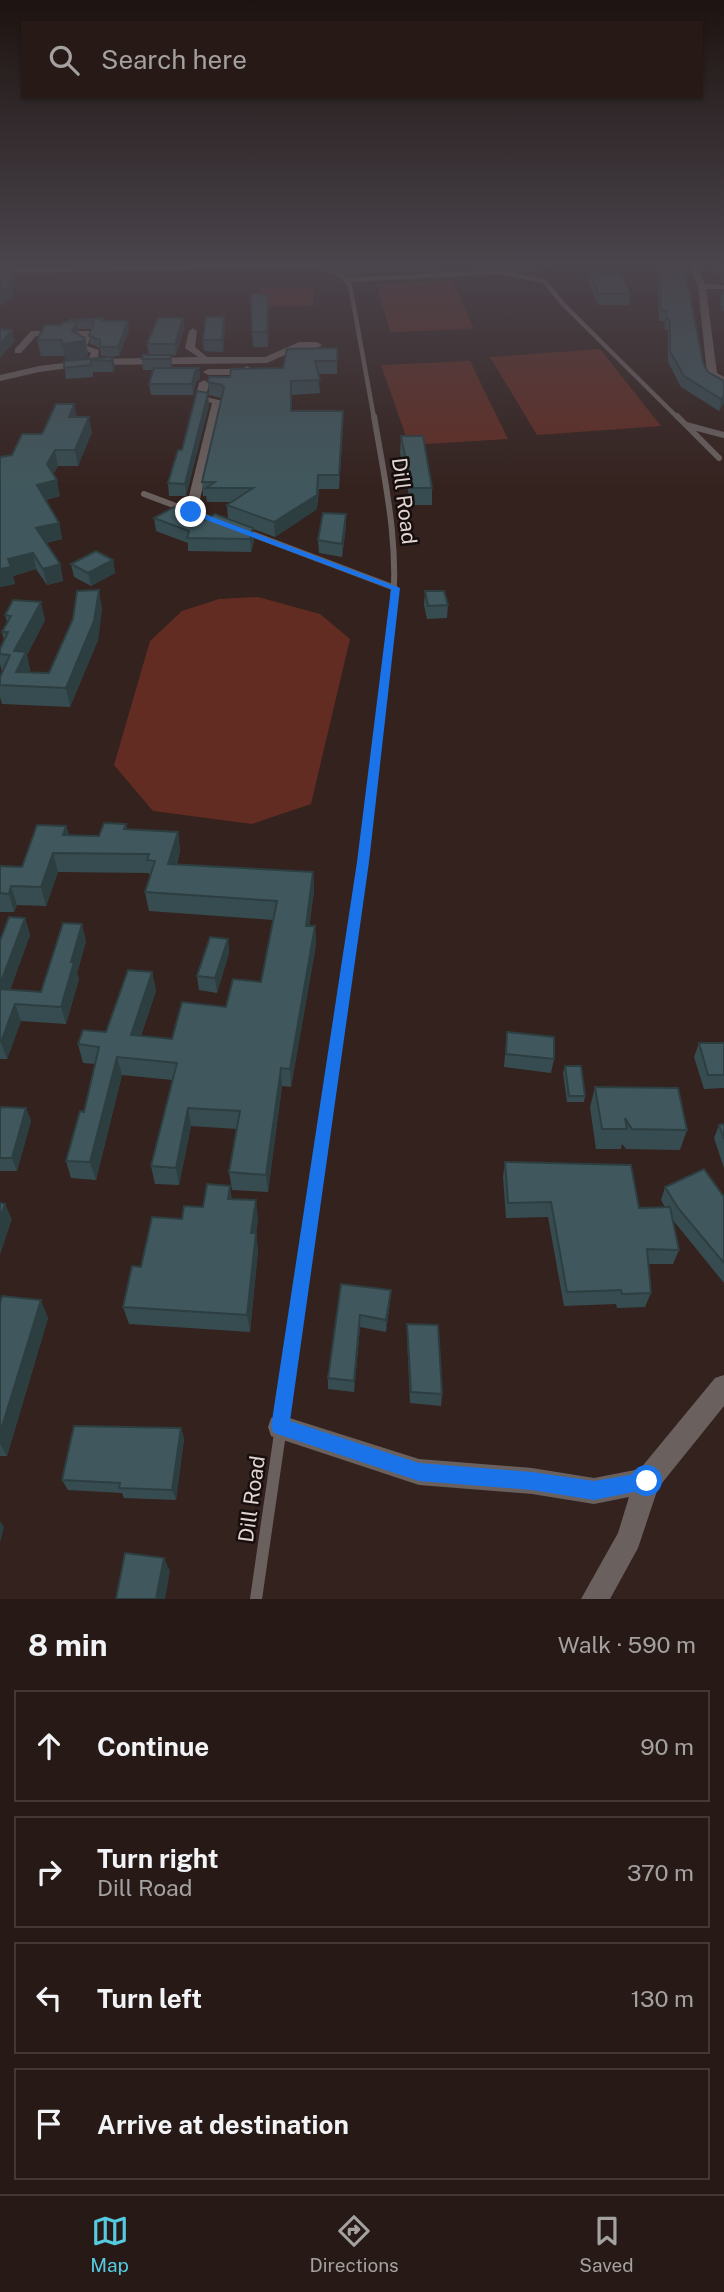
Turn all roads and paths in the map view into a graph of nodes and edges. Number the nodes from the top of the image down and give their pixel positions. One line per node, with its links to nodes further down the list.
1 (29, 339): 8 (street)
2 (87, 339): 11 (street)
3 (192, 339): 9 (street)
4 (360, 339): 21 (lane, Dill Road)
5 (598, 339): 14 (lane)
6 (708, 339): 13 (street)
7 (317, 345): 10 (street)
8 (19, 351)
9 (201, 360): 10 (street); 11 (street)
10 (250, 360): 18 (street)
11 (92, 362): 12 (street)
12 (0, 378)
13 (724, 382)
14 (686, 425): 15 (lane); 16 (lane)
15 (724, 435)
16 (719, 458)
17 (144, 494): 18 (lane)
18 (191, 512): 19 (lane)
19 (228, 525)
20 (241, 530): 21 (lane)
21 (396, 588): 23 (lane, Dill Road)
22 (724, 1387): 24 (street)
23 (280, 1427): 24 (street); 25 (lane, Dill Road)
24 (647, 1481): 26 (street)
25 (256, 1599)
26 (595, 1599)

